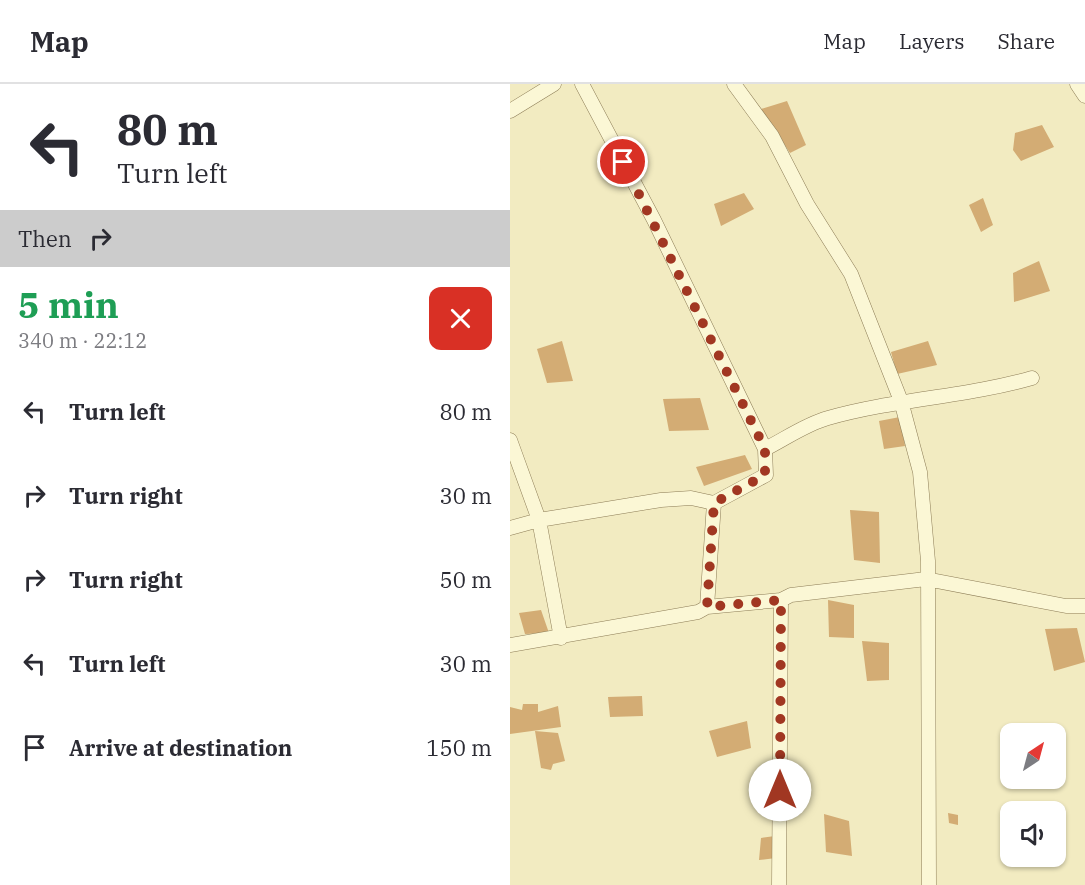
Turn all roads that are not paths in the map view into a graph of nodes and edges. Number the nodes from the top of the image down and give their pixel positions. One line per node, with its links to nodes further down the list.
1 (554, 84): 6 (street)
2 (582, 84): 10 (street)
3 (734, 84): 8 (street)
4 (1077, 84): 5 (street)
5 (1085, 96)
6 (510, 111)
7 (1032, 378): 8 (street)
8 (901, 401): 10 (street); 14 (street)
9 (510, 440): 12 (street)
10 (765, 449): 11 (street)
11 (714, 503): 12 (street); 17 (street)
12 (539, 520): 13 (street); 18 (street)
13 (510, 528)
14 (926, 579): 15 (street); 16 (street); 21 (street)
15 (781, 600): 17 (street); 20 (street)
16 (1085, 606)
17 (707, 607): 18 (street)
18 (561, 638): 19 (street)
19 (510, 645)
20 (779, 885)
21 (929, 885)

